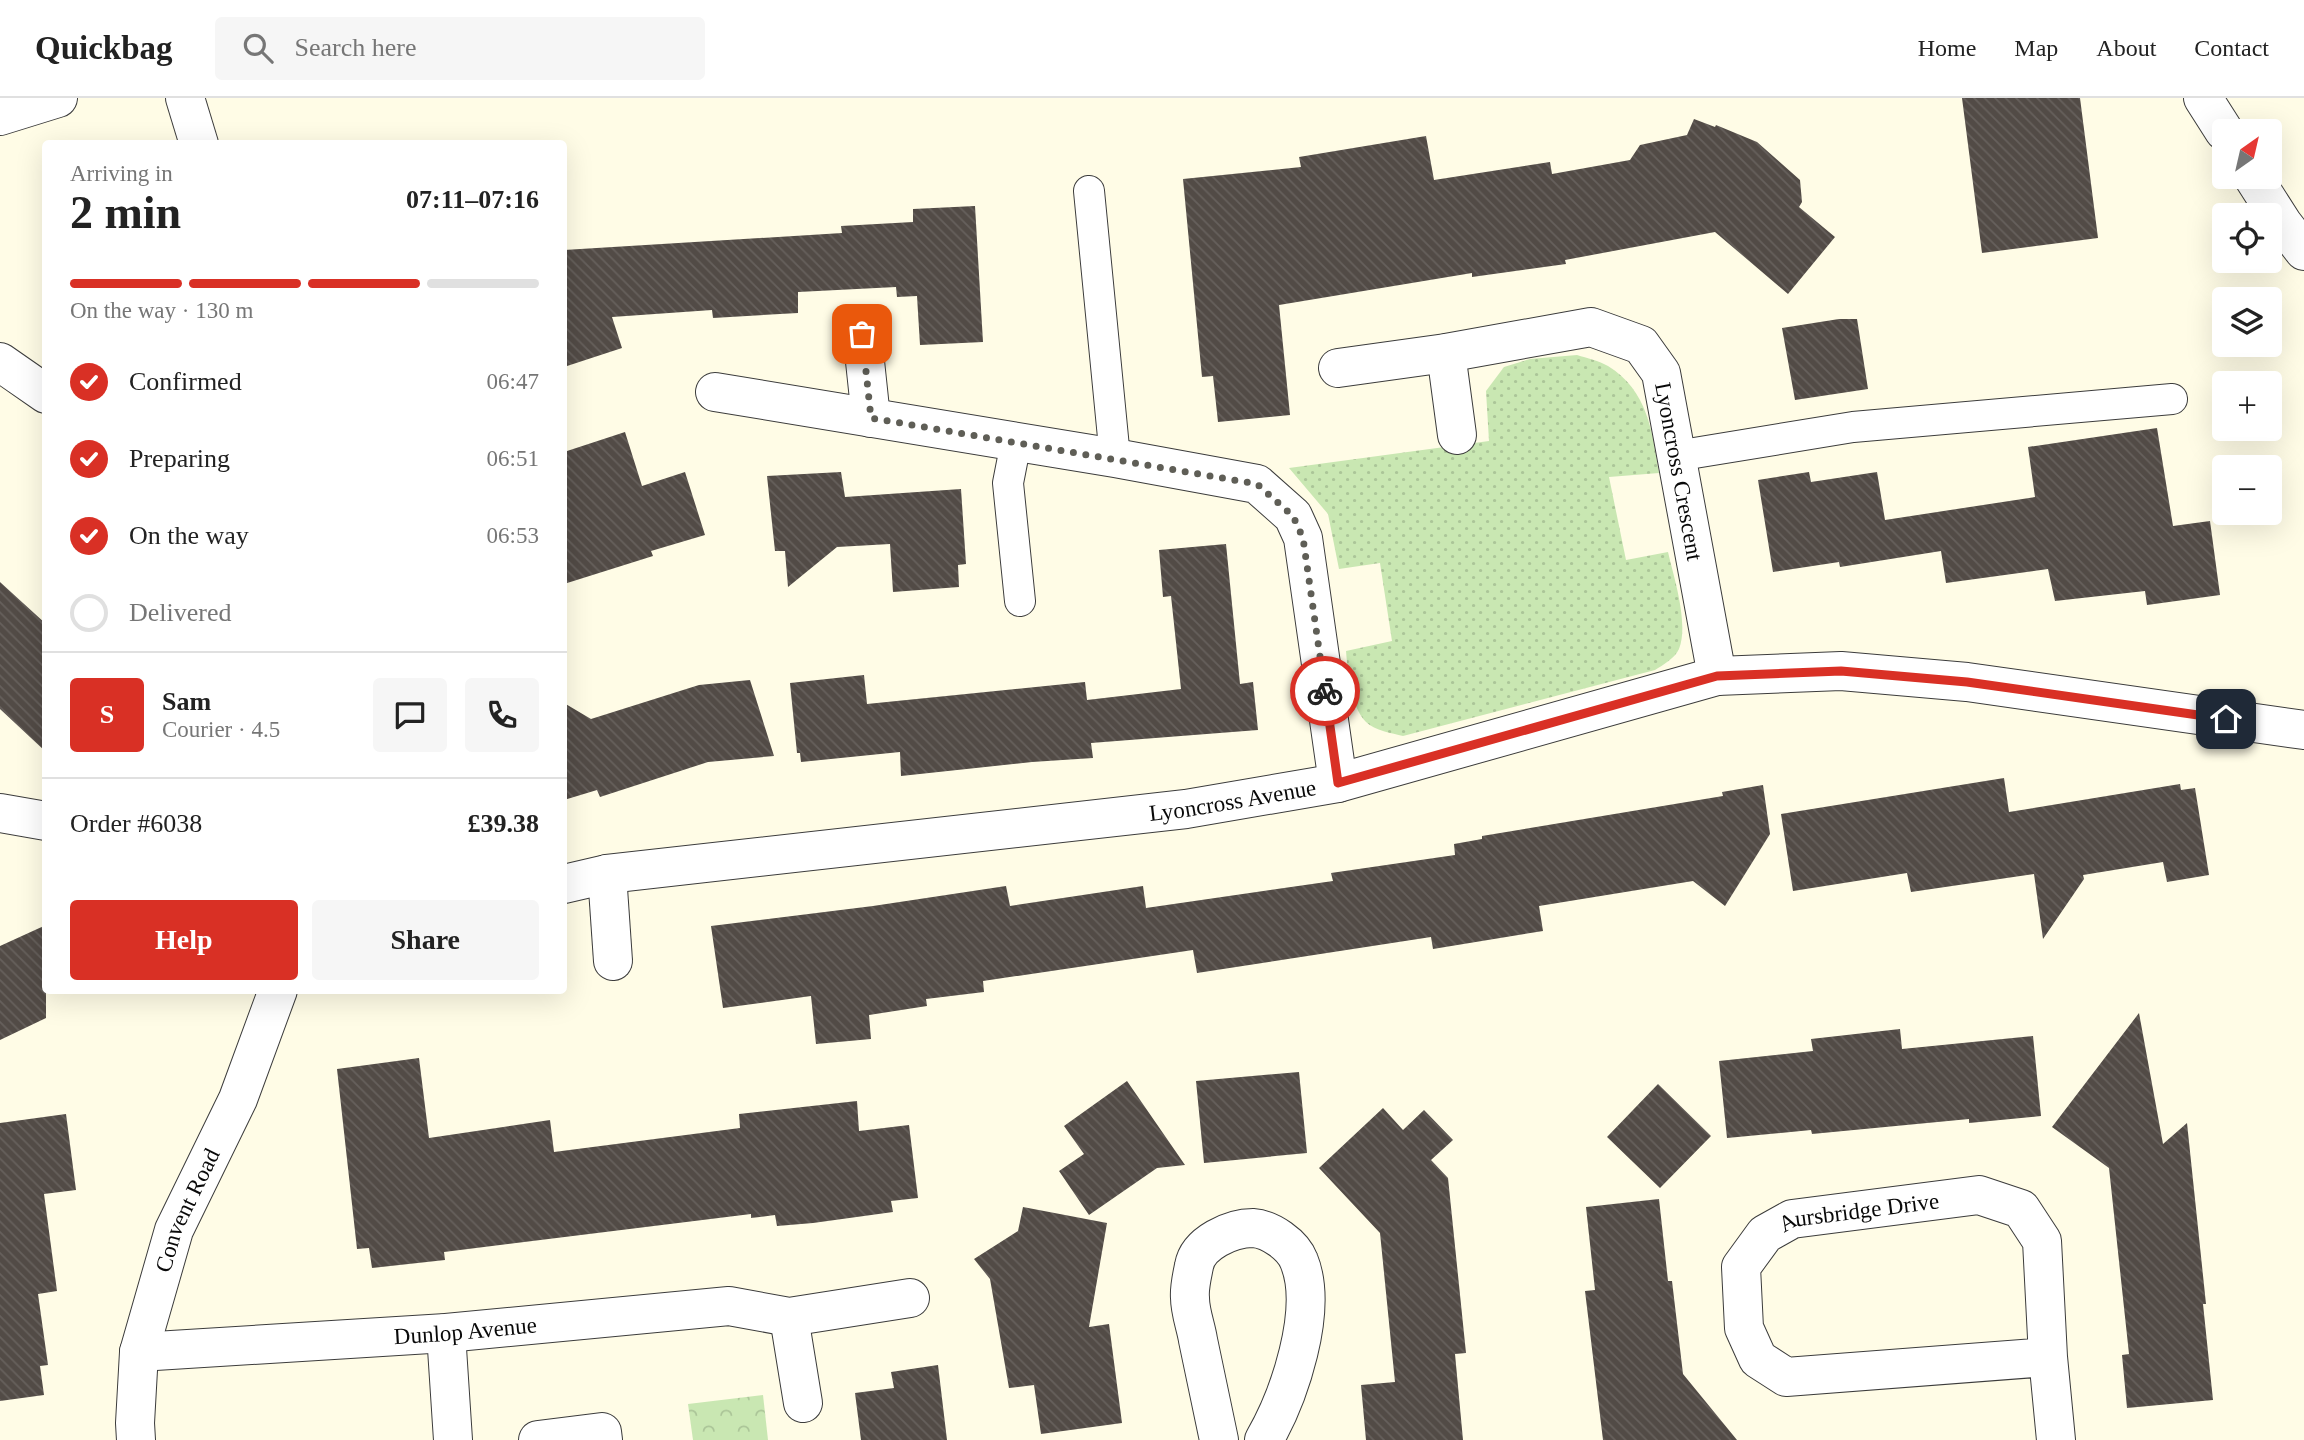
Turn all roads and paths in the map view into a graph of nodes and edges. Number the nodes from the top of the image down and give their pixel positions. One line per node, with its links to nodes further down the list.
1 (58, 98): 4 (street)
2 (185, 98): 6 (street)
3 (2203, 98): 5 (street)
4 (0, 116)
5 (2216, 119)
6 (198, 140)
7 (2261, 189): 9 (street)
8 (1088, 191): 21 (lane)
9 (2304, 251)
10 (862, 334): 17 (street)
11 (1447, 354): 13 (street, Lyoncross Crescent); 18 (street); 20 (street, Lyoncross Crescent)
12 (0, 362): 14 (street)
13 (1338, 368)
14 (42, 391)
15 (715, 392): 17 (street)
16 (2172, 399): 20 (lane)
17 (871, 418): 19 (street)
18 (1457, 435)
19 (1016, 442): 21 (street); 22 (lane)
20 (1676, 456): 23 (street, Lyoncross Crescent)
21 (1115, 458): 25 (street)
22 (1020, 601)
23 (1717, 676): 24 (street, Lyoncross Avenue); 25 (street, Lyoncross Avenue)
24 (2304, 730)
25 (1338, 783): 28 (street, Lyoncross Avenue)
26 (0, 813): 27 (street)
27 (42, 820)
28 (607, 874): 29 (street, Lyoncross Avenue); 30 (street)
29 (567, 883)
30 (613, 961)
31 (277, 994): 35 (street, Convent Road)
32 (910, 1298): 33 (street, Dunlop Avenue)
33 (789, 1317): 34 (street, Dunlop Avenue); 37 (street)
34 (446, 1333): 35 (street, Dunlop Avenue); 39 (street)
35 (139, 1352): 38 (street, Convent Road)
36 (2048, 1357): 36 (street, Aursbridge Drive); 44 (street, Aursbridge Drive)
37 (803, 1403)
38 (136, 1440)
39 (453, 1440)
40 (538, 1440): 41 (street)
41 (604, 1440)
42 (1219, 1440): 43 (street)
43 (1264, 1440)
44 (2056, 1440)

